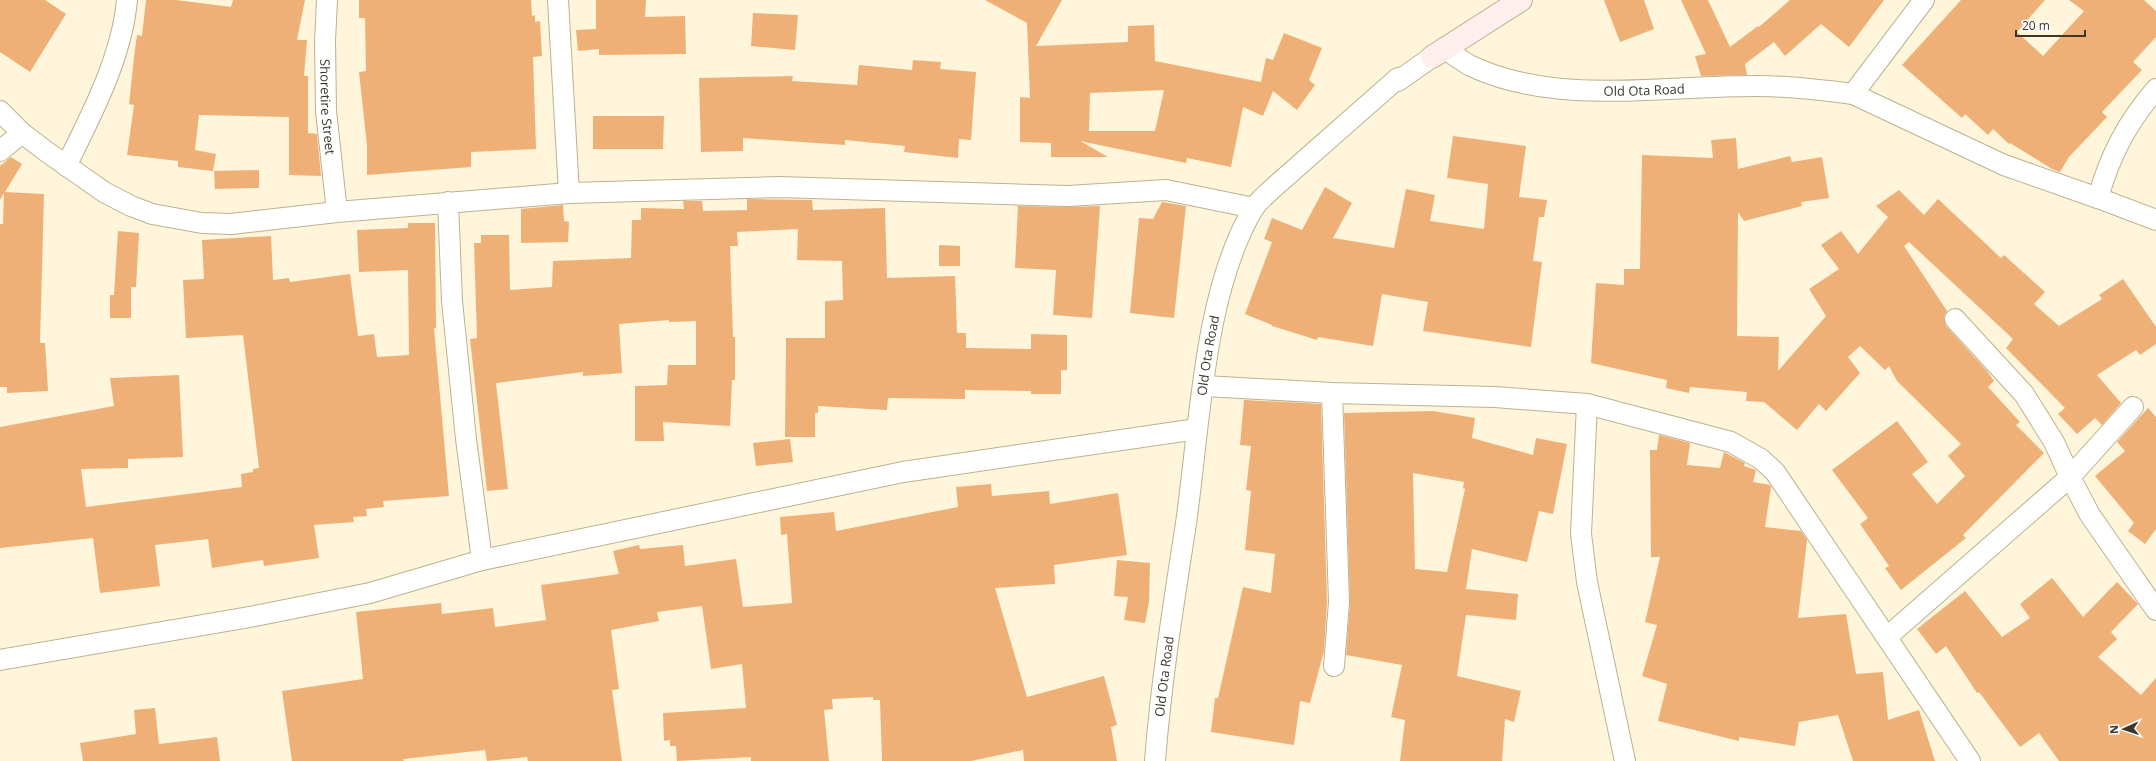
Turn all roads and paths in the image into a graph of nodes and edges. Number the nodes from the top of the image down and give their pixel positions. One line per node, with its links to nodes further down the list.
1 (127, 0): 12 (street)
2 (326, 0): 17 (street, Shoretire Street)
3 (558, 0): 13 (street)
4 (1521, 0): 6 (street, Old Ota Road)
5 (1924, 0): 8 (street)
6 (1438, 52): 8 (street, Old Ota Road); 16 (street, Old Ota Road)
7 (2156, 89): 14 (street)
8 (1853, 94): 14 (street, Old Ota Road)
9 (0, 111): 10 (street)
10 (22, 133): 11 (street); 12 (street)
11 (0, 151)
12 (66, 166): 17 (street)
13 (569, 193): 15 (street); 16 (street)
14 (2098, 198): 18 (street, Old Ota Road)
15 (448, 202): 17 (street); 26 (street)
16 (1254, 208): 20 (street, Old Ota Road)
17 (337, 212)
18 (2156, 220)
19 (1955, 319): 25 (street)
20 (1204, 386): 21 (street); 24 (street, Old Ota Road)
21 (1332, 393): 22 (street); 30 (street)
22 (1586, 404): 28 (street); 32 (street)
23 (2133, 407): 25 (street)
24 (1197, 429): 26 (street); 31 (street, Old Ota Road)
25 (2070, 477): 27 (street); 28 (street)
26 (482, 560): 29 (street)
27 (2156, 610)
28 (1887, 637): 33 (street)
29 (0, 660)
30 (1334, 666)
31 (1155, 761)
32 (1625, 761)
33 (1970, 761)

